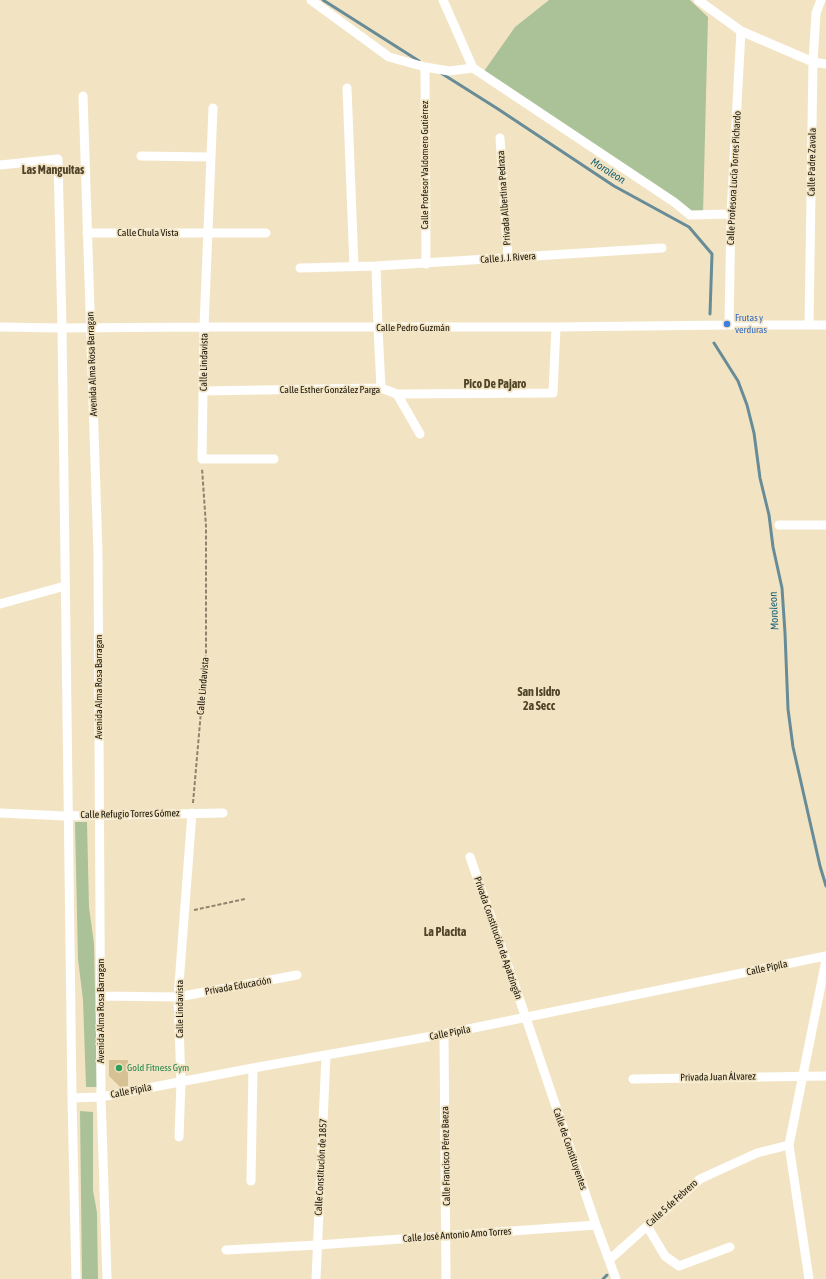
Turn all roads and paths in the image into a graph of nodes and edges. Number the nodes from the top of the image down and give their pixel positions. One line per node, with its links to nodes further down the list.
1 (311, 0): 8 (street)
2 (443, 0): 9 (street)
3 (698, 0): 5 (street)
4 (821, 0): 6 (street, Calle Padre Zavala)
5 (741, 31): 6 (street); 17 (street, Calle Profesora Lucía Torres Pichardo)
6 (813, 62): 7 (street); 28 (street, Calle Padre Zavala)
7 (826, 64)
8 (425, 67): 9 (street); 23 (street, Calle Profesor Valdomero Gutiérrez)
9 (473, 68): 17 (street)
10 (347, 88): 25 (street)
11 (83, 96): 18 (street, Avenida Alma Rosa Barragan)
12 (213, 108): 15 (street, Calle Lindavista)
13 (500, 138): 22 (street, Privada Albertina Pedraza)
14 (141, 156): 15 (street)
15 (211, 157): 19 (street, Calle Lindavista)
16 (0, 165): 33 (street)
17 (731, 214): 27 (street, Calle Profesora Lucía Torres Pichardo)
18 (87, 233): 19 (street, Calle Chula Vista); 34 (street, Avenida Alma Rosa Barragan)
19 (208, 234): 20 (street, Calle Chula Vista); 30 (street, Calle Lindavista)
20 (266, 234)
21 (662, 248): 22 (street, Calle J. J. Rivera)
22 (508, 258): 23 (street, Calle J. J. Rivera)
23 (426, 264): 24 (street, Calle J. J. Rivera)
24 (376, 266): 25 (street, Calle J. J. Rivera); 35 (street)
25 (354, 267): 26 (street, Calle J. J. Rivera)
26 (300, 268)
27 (729, 325): 28 (street, Calle Pedro Guzmán); 32 (street, Calle Pedro Guzmán)
28 (809, 325): 29 (street, Calle Pedro Guzmán)
29 (826, 325)
30 (204, 326): 34 (street, Calle Pedro Guzmán); 35 (street, Calle Pedro Guzmán); 37 (street, Calle Lindavista)
31 (0, 327): 33 (street, Calle Pedro Guzmán)
32 (556, 327): 35 (street, Calle Pedro Guzmán); 38 (street, Calle Esther González Parga)
33 (62, 328): 34 (street, Calle Pedro Guzmán); 44 (street)
34 (90, 328): 50 (street, Avenida Alma Rosa Barragan)
35 (378, 328): 36 (street)
36 (381, 388): 37 (street, Calle Esther González Parga); 38 (street, Calle Esther González Parga)
37 (203, 390): 40 (street, Calle Lindavista)
38 (397, 394): 39 (street)
39 (420, 434)
40 (202, 459): 41 (street); 47 (path, Calle Lindavista)
41 (274, 459)
42 (779, 525): 43 (street)
43 (826, 525)
44 (65, 586): 45 (street); 49 (street)
45 (0, 604)
46 (0, 813): 49 (street, Calle Refugio Torres Gómez)
47 (192, 813): 48 (street, Calle Refugio Torres Gómez); 50 (street, Calle Refugio Torres Gómez); 53 (street, Calle Lindavista)
48 (223, 813)
49 (68, 816): 50 (street, Calle Refugio Torres Gómez); 68 (street)
50 (100, 816): 57 (street, Avenida Alma Rosa Barragan)
51 (470, 857): 59 (street, Privada Constitución de Apatzingán)
52 (245, 899): 53 (path)
53 (185, 912): 58 (street, Calle Lindavista)
54 (826, 956): 59 (street, Calle Pípila)
55 (826, 960): 63 (street)
56 (297, 975): 58 (street, Privada Educación)
57 (101, 996): 58 (street, Privada Educación); 67 (street, Avenida Alma Rosa Barragan)
58 (178, 997): 66 (street, Calle Lindavista)
59 (526, 1018): 60 (street, Calle Pípila); 72 (street, Calle de Constituyentes)
60 (444, 1034): 61 (street, Calle Pípila); 74 (street, Calle Francisco Pérez Baeza)
61 (326, 1055): 62 (street, Calle Pípila); 75 (street, Calle Constitución de 1857)
62 (253, 1068): 66 (street, Calle Pípila); 71 (street)
63 (802, 1076): 64 (street, Privada Juan Álvarez); 65 (street, Privada Juan Álvarez); 70 (street)
64 (826, 1076)
65 (633, 1079)
66 (181, 1082): 67 (street, Calle Pípila); 69 (street, Calle Lindavista)
67 (101, 1097): 68 (street, Calle Pípila); 80 (street, Avenida Alma Rosa Barragan)
68 (72, 1098): 79 (street)
69 (179, 1137)
70 (789, 1145): 73 (street, Calle 5 de Febrero); 84 (street)
71 (251, 1181)
72 (596, 1225): 74 (street, Calle José Antonio Amo Torres); 78 (street, Calle de Constituyentes)
73 (647, 1226): 76 (street); 78 (street, Calle 5 de Febrero)
74 (447, 1236): 75 (street, Calle José Antonio Amo Torres); 82 (street, Calle Francisco Pérez Baeza)
75 (317, 1245): 77 (street, Calle José Antonio Amo Torres); 81 (street, Calle Constitución de 1857)
76 (730, 1247)
77 (226, 1250)
78 (609, 1260): 83 (street, Calle de Constituyentes)
79 (76, 1279)
80 (107, 1279)
81 (316, 1279)
82 (446, 1279)
83 (616, 1279)
84 (809, 1279)

